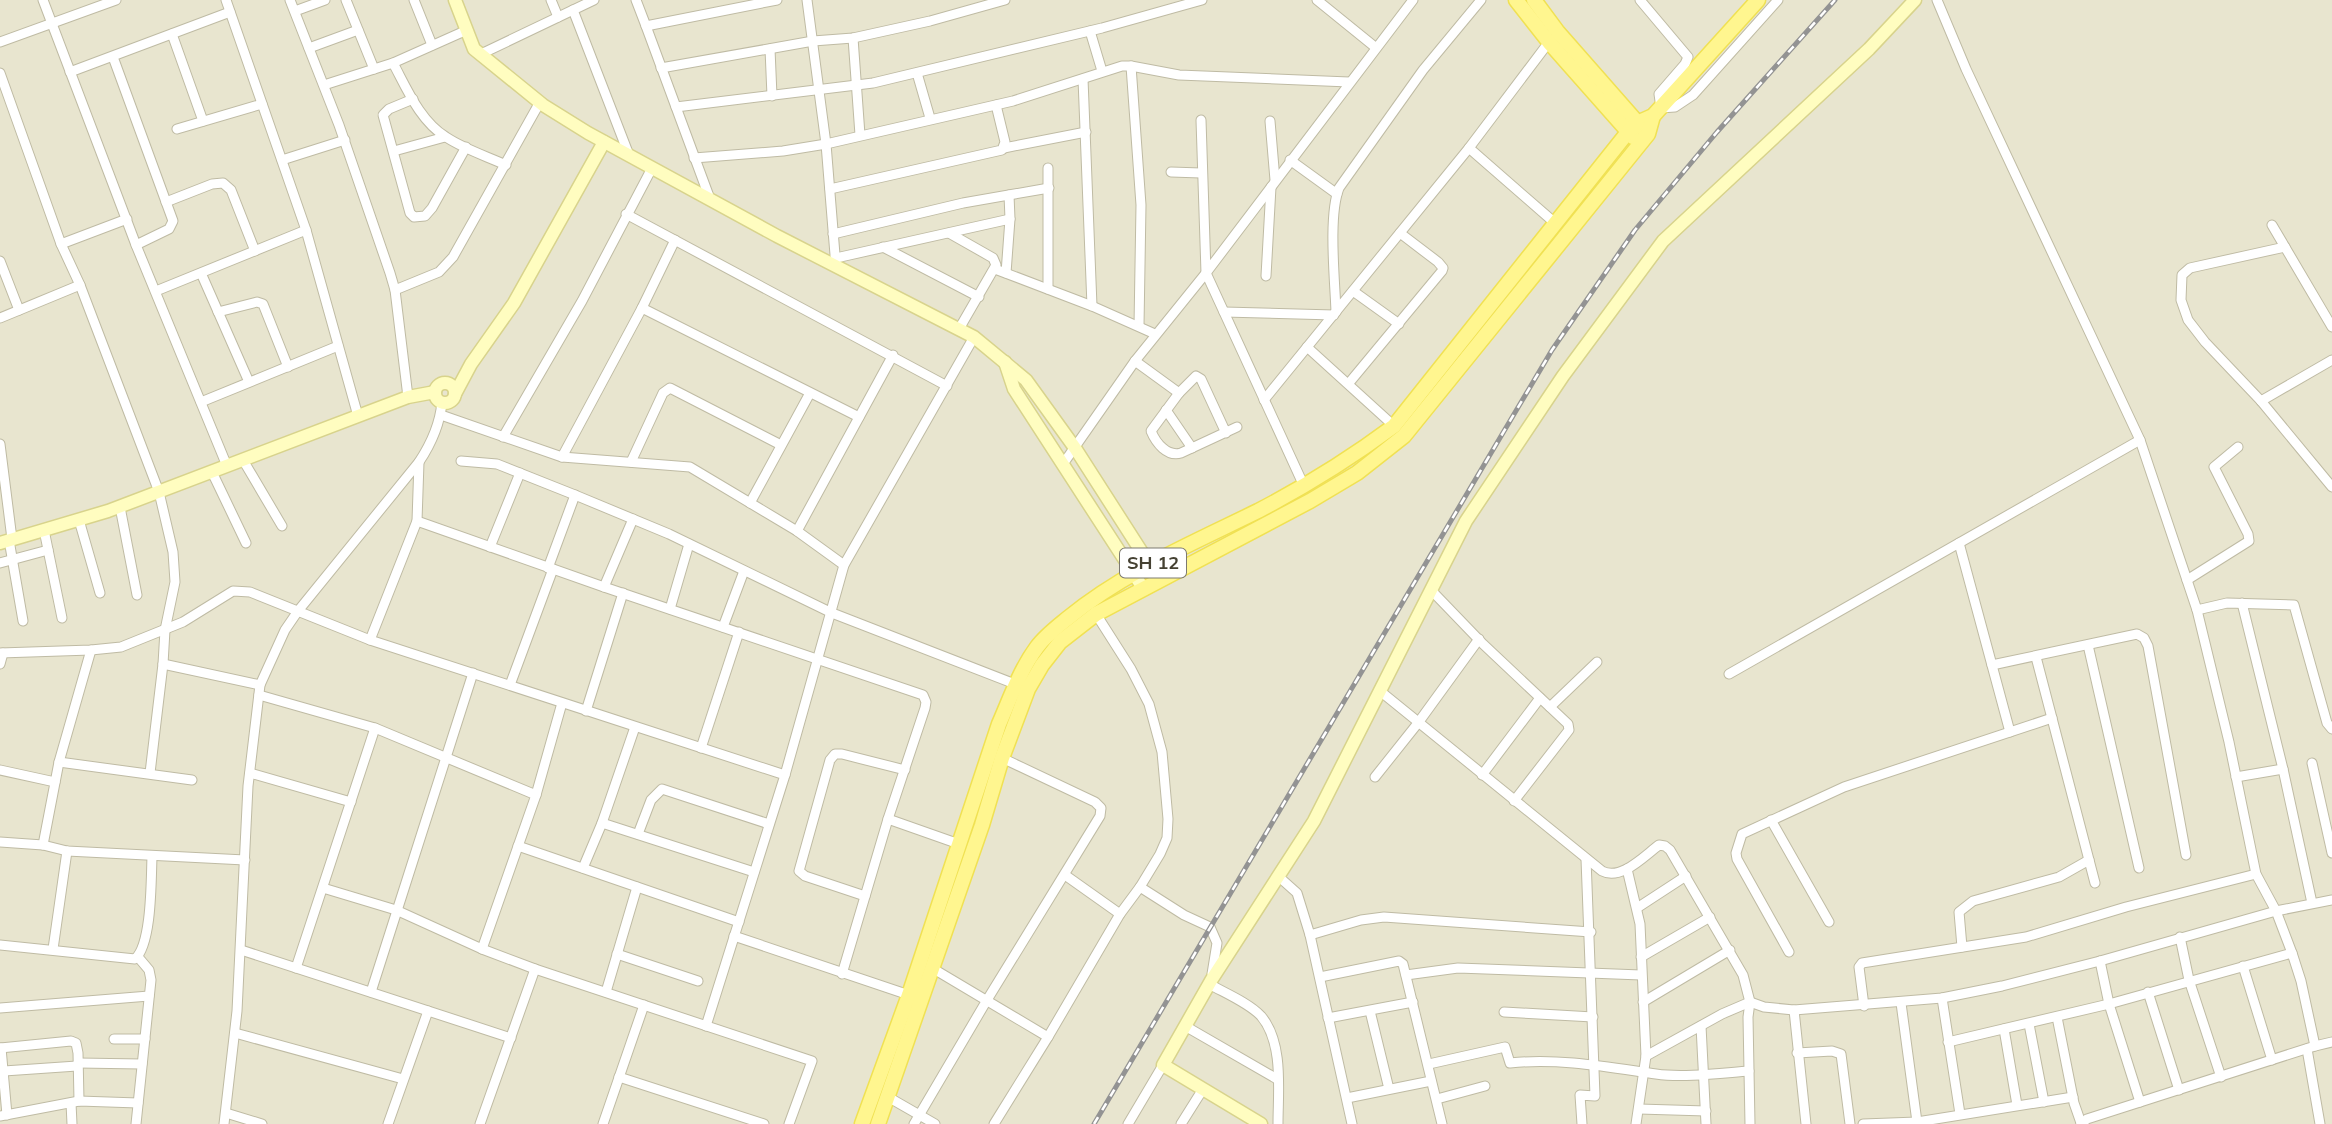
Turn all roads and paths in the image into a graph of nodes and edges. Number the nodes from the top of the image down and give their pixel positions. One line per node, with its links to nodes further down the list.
1 (43, 0): 30 (street)
2 (116, 0): 30 (street)
3 (226, 0): 28 (street)
4 (290, 0): 27 (street)
5 (325, 0): 27 (street)
6 (346, 0): 32 (street)
7 (414, 0): 40 (street)
8 (455, 0): 33 (street)
9 (551, 0): 29 (street)
10 (594, 0): 26 (street)
11 (636, 0): 31 (street)
12 (777, 0): 31 (street)
13 (807, 0): 37 (street)
14 (1005, 0): 36 (street)
15 (1202, 0): 34 (street)
16 (1317, 0): 41 (street)
17 (1413, 0): 41 (street)
18 (1481, 0): 94 (street)
19 (1516, 0): 39 (main road)
20 (1534, 0): 72 (main road)
21 (1640, 0): 65 (street)
22 (1758, 0): 65 (main road)
23 (1777, 0): 65 (street)
24 (1915, 0): 209 (street)
25 (1937, 0): 164 (street)
26 (573, 10): 29 (street); 82 (street)
27 (295, 11): 42 (street)
28 (230, 12): 35 (street); 62 (street)
29 (558, 18): 44 (street)
30 (52, 24): 38 (street); 51 (street)
31 (646, 26): 48 (street)
32 (358, 30): 42 (street); 49 (street)
33 (467, 30): 40 (street); 44 (street)
34 (1090, 31): 50 (street); 53 (street)
35 (172, 34): 45 (street); 68 (street)
36 (853, 38): 37 (street); 57 (street)
37 (813, 41): 43 (street); 58 (street)
38 (0, 42)
39 (1549, 42): 72 (main road); 80 (street)
40 (432, 45): 46 (street)
41 (1375, 47): 55 (street)
42 (309, 48): 56 (street)
43 (770, 49): 48 (street); 59 (street)
44 (481, 54): 61 (street)
45 (113, 57): 51 (street); 97 (street)
46 (393, 63): 49 (street); 60 (street)
47 (1131, 66): 50 (street); 55 (street); 134 (street)
48 (661, 68): 64 (street)
49 (374, 69): 56 (street)
50 (1102, 71): 54 (street)
51 (70, 72): 99 (street)
52 (0, 73): 108 (street)
53 (917, 73): 57 (street); 66 (street)
54 (1083, 79): 63 (street); 71 (street)
55 (1349, 82): 85 (street)
56 (324, 85): 75 (street)
57 (856, 85): 58 (street); 73 (street)
58 (819, 90): 59 (street); 77 (street)
59 (772, 96): 64 (street)
60 (413, 99): 74 (street); 81 (street)
61 (540, 102): 76 (street); 86 (street)
62 (262, 104): 68 (street); 84 (street)
63 (996, 105): 66 (street); 79 (street)
64 (676, 107): 83 (street)
65 (1657, 112): 72 (main road)
66 (930, 118): 73 (street)
67 (1201, 120): 90 (street)
68 (203, 121): 70 (street)
69 (1270, 121): 91 (street)
70 (177, 129)
71 (1086, 132): 79 (street); 126 (street)
72 (1638, 133): 101 (main road, SH 12); 205 (main road, SH 12)
73 (860, 135): 77 (street)
74 (445, 137): 78 (street); 81 (street)
75 (345, 140): 84 (street); 122 (street)
76 (604, 142): 82 (street); 145 (street)
77 (826, 144): 83 (street); 93 (street)
78 (466, 147): 81 (street); 86 (street)
79 (1004, 148): 93 (street)
80 (1469, 148): 101 (street); 105 (street)
81 (394, 150)
82 (629, 155): 87 (street)
83 (694, 158): 96 (street)
84 (282, 160): 103 (street)
85 (1290, 160): 91 (street); 94 (street)
86 (506, 165): 122 (street)
87 (652, 168): 96 (street); 98 (street)
88 (1048, 168): 92 (street)
89 (1171, 172): 90 (street)
90 (1202, 173): 118 (street)
91 (1273, 184): 118 (street); 119 (street)
92 (1049, 188): 95 (street); 121 (street)
93 (830, 189): 106 (street)
94 (1337, 194): 131 (street)
95 (1009, 195): 100 (street); 106 (street)
96 (710, 199): 114 (street)
97 (166, 202): 109 (street); 112 (street)
98 (626, 214): 107 (street); 163 (street)
99 (127, 219): 108 (street); 109 (street)
100 (1010, 219): 104 (street); 117 (street)
101 (1555, 223): 160 (main road, SH 12)
102 (2272, 225): 111 (street)
103 (306, 230): 112 (street); 139 (street)
104 (949, 233): 110 (street); 115 (street)
105 (1400, 233): 124 (street); 133 (street)
106 (833, 234): 114 (street)
107 (675, 240): 127 (street); 141 (street)
108 (61, 244): 120 (street)
109 (136, 245): 123 (street)
110 (883, 247): 114 (street); 125 (street)
111 (2285, 247): 135 (street); 155 (street)
112 (255, 251): 116 (street)
113 (0, 261): 128 (street)
114 (836, 262): 136 (street)
115 (995, 269): 117 (street); 125 (street)
116 (201, 273): 123 (street); 129 (street)
117 (1006, 273): 121 (street)
118 (1206, 273): 130 (street); 137 (street)
119 (1266, 276)
120 (80, 285): 128 (street); 182 (street)
121 (1048, 289): 126 (street)
122 (395, 290): 152 (street)
123 (156, 291): 156 (street)
124 (1353, 291): 131 (street); 133 (street)
125 (979, 297): 136 (street)
126 (1092, 306): 134 (street)
127 (642, 308): 150 (street); 170 (street)
128 (19, 310): 132 (street)
129 (218, 312): 146 (street); 147 (street)
130 (1224, 312): 131 (street); 154 (street)
131 (1335, 313): 140 (street)
132 (0, 318)
133 (1399, 324): 148 (street)
134 (1139, 326): 137 (street)
135 (2332, 327)
136 (959, 329): 138 (street)
137 (1155, 334): 144 (street)
138 (974, 337): 143 (street); 149 (street)
139 (338, 346): 146 (street); 158 (street)
140 (1307, 347): 148 (street); 154 (street)
141 (892, 355): 149 (street); 159 (street)
142 (2332, 360): 155 (street)
143 (1005, 362): 169 (street); 175 (street)
144 (1135, 362): 151 (street); 169 (street)
145 (471, 364): 153 (street); 153 (street)
146 (288, 366): 147 (street)
147 (249, 382): 156 (street)
148 (1349, 383): 160 (street)
149 (947, 386): 201 (street)
150 (810, 393): 159 (street); 166 (street)
151 (1179, 393): 157 (street); 162 (street)
152 (408, 397): 153 (street); 158 (street)
153 (440, 398): 163 (street); 173 (street)
154 (1264, 400): 180 (street)
155 (2261, 401): 181 (street)
156 (201, 402): 176 (street)
157 (1166, 410): 167 (street); 167 (street)
158 (358, 416): 171 (street)
159 (859, 417): 191 (street)
160 (1394, 426): 180 (main road, SH 12)
161 (1237, 427): 162 (street)
162 (1226, 432): 167 (street)
163 (503, 437): 170 (street)
164 (2140, 440): 194 (street); 206 (street)
165 (0, 444): 177 (street)
166 (781, 445): 174 (street); 184 (street)
167 (1192, 447)
168 (2238, 447): 206 (street)
169 (1075, 448): 175 (street); 200 (street)
170 (562, 457): 174 (street)
171 (243, 460): 176 (street); 189 (street)
172 (461, 461): 179 (street)
173 (419, 462): 188 (street); 217 (street)
174 (631, 462): 184 (street)
175 (1063, 464): 204 (street)
176 (227, 466): 178 (street)
177 (2, 472): 192 (street)
178 (212, 472): 182 (street); 193 (street)
179 (520, 473): 183 (street); 196 (street)
180 (1304, 486): 200 (main road, SH 12)
181 (2332, 487)
182 (159, 492): 185 (street); 222 (street)
183 (575, 495): 186 (street); 202 (street)
184 (750, 503): 191 (street)
185 (120, 507): 187 (street); 212 (street)
186 (633, 519): 195 (street); 207 (street)
187 (79, 520): 190 (street); 210 (street)
188 (417, 521): 196 (street); 225 (street)
189 (282, 526)
190 (44, 530): 192 (street); 197 (street)
191 (797, 531): 201 (street)
192 (7, 541): 198 (street)
193 (246, 543)
194 (1959, 543): 234 (street); 236 (street)
195 (689, 544): 203 (street); 214 (street)
196 (490, 547): 202 (street)
197 (48, 550): 198 (street); 219 (street)
198 (12, 559): 199 (street); 220 (street)
199 (0, 563)
200 (1151, 564): 204 (main road, SH 12); 205 (street)
201 (845, 565): 215 (street)
202 (550, 568): 207 (street); 237 (street)
203 (744, 571): 215 (street); 221 (street)
204 (1134, 574): 208 (street); 238 (main road, SH 12)
205 (1159, 579): 208 (main road, SH 12)
206 (2187, 580): 216 (street)
207 (604, 587): 211 (street)
208 (1143, 588): 218 (main road, SH 12)
209 (1432, 590): 224 (street); 240 (street)
210 (100, 593)
211 (622, 593): 214 (street); 244 (street)
212 (137, 595)
213 (2242, 603): 216 (street); 249 (street); 256 (street)
214 (670, 609): 221 (street)
215 (833, 609): 230 (street); 238 (street)
216 (2197, 610): 264 (street)
217 (298, 611): 222 (street); 225 (street); 239 (street)
218 (1096, 614): 238 (main road, SH 12); 296 (street)
219 (62, 618)
220 (23, 621)
221 (723, 627): 223 (street)
222 (165, 630): 227 (street); 233 (street)
223 (739, 632): 230 (street); 251 (street)
224 (1479, 639): 241 (street); 246 (street)
225 (370, 640): 235 (street)
226 (2088, 645): 229 (street); 281 (street); 287 (street)
227 (91, 650): 228 (street); 254 (street)
228 (1, 653): 232 (street)
229 (2036, 657): 234 (street); 245 (street)
230 (820, 659): 258 (street); 261 (street)
231 (1597, 662): 243 (street)
232 (0, 664)
233 (163, 664): 239 (street); 259 (street)
234 (1992, 665): 250 (street)
235 (473, 673): 237 (street); 252 (street)
236 (1729, 674)
237 (510, 685): 242 (street)
238 (1022, 687): 253 (main road, SH 12); 276 (main road, SH 12)
239 (259, 690): 248 (street); 260 (street)
240 (1380, 691): 246 (street); 292 (street)
241 (1540, 698): 243 (street); 262 (street)
242 (562, 703): 244 (street); 267 (street)
243 (1550, 707): 268 (street)
244 (586, 711): 247 (street)
245 (2052, 718): 250 (street); 285 (street)
246 (1418, 723): 262 (street); 263 (street)
247 (635, 727): 251 (street); 272 (street)
248 (375, 728): 252 (street); 269 (street)
249 (2332, 729)
250 (2010, 732): 271 (street)
251 (701, 748): 261 (street)
252 (446, 757): 267 (street); 302 (street)
253 (1002, 758): 290 (street); 326 (main road, SH 12)
254 (59, 762): 259 (street); 266 (street)
255 (2312, 763): 280 (street)
256 (2283, 769): 264 (street); 300 (street)
257 (0, 770): 266 (street)
258 (905, 770): 270 (street); 298 (street)
259 (150, 773): 265 (street)
260 (250, 773): 269 (street); 284 (street)
261 (785, 775): 273 (street)
262 (1482, 775): 268 (street)
263 (1375, 777)
264 (2236, 777): 291 (street)
265 (192, 780)
266 (55, 782): 277 (street)
267 (536, 795): 278 (street)
268 (1514, 801): 283 (street)
269 (351, 802): 297 (street)
270 (888, 819): 276 (street); 298 (street)
271 (1771, 820): 307 (street); 318 (street)
272 (602, 823): 274 (street); 286 (street)
273 (769, 824): 274 (street); 289 (street)
274 (638, 834): 289 (street)
275 (0, 842): 277 (street)
276 (959, 844): 339 (main road, SH 12)
277 (43, 845): 279 (street)
278 (518, 846): 286 (street); 314 (street)
279 (67, 851): 282 (street); 315 (street)
280 (2332, 853)
281 (2186, 855)
282 (152, 857): 284 (street); 321 (street)
283 (1586, 859): 288 (street); 308 (street)
284 (245, 860): 316 (street)
285 (2089, 860): 294 (street); 313 (street)
286 (583, 868): 295 (street)
287 (2139, 868)
288 (1627, 869): 293 (street); 301 (street)
289 (754, 872): 306 (street)
290 (1065, 874): 304 (street); 342 (street)
291 (2256, 874): 303 (street); 313 (street)
292 (1278, 876): 309 (street); 335 (street)
293 (1686, 876): 301 (street); 305 (street)
294 (2095, 883)
295 (637, 887): 306 (street); 320 (street)
296 (1140, 887): 304 (street); 335 (street)
297 (323, 888): 302 (street); 325 (street)
298 (865, 896): 329 (street)
299 (2332, 900): 300 (street)
300 (2312, 903): 303 (street)
301 (1637, 908): 322 (street)
302 (396, 910): 314 (street); 336 (street)
303 (2276, 911): 311 (street); 319 (street)
304 (1120, 914): 364 (street)
305 (1710, 917): 317 (street); 322 (street)
306 (739, 922): 310 (street)
307 (1829, 922)
308 (1591, 932): 309 (street); 328 (street)
309 (1310, 935): 332 (street)
310 (734, 936): 329 (street); 359 (street)
311 (2180, 937): 323 (street); 333 (street)
312 (0, 945): 315 (street)
313 (1962, 947): 349 (street)
314 (482, 948): 327 (street)
315 (53, 949): 321 (street)
316 (241, 950): 325 (street); 363 (street)
317 (1730, 950): 344 (street); 345 (street)
318 (1789, 952)
319 (2291, 953): 324 (street); 370 (street)
320 (617, 954): 334 (street); 337 (street)
321 (138, 957): 340 (street)
322 (1641, 957): 331 (street)
323 (2100, 961): 341 (street); 347 (street)
324 (2243, 965): 333 (street); 374 (street)
325 (296, 968): 336 (street)
326 (932, 968): 342 (street); 393 (main road, SH 12)
327 (535, 969): 337 (street); 366 (street)
328 (1592, 973): 330 (street); 331 (street); 355 (street)
329 (842, 974): 339 (street)
330 (1406, 975): 332 (street); 343 (street)
331 (1641, 975): 344 (street)
332 (1320, 977): 357 (street)
333 (2189, 980): 338 (street); 385 (street)
334 (698, 981)
335 (1210, 981): 360 (street); 386 (street)
336 (371, 992): 352 (street)
337 (606, 992): 348 (street)
338 (2148, 992): 347 (street); 392 (street)
339 (909, 995): 418 (main road, SH 12)
340 (149, 996): 350 (street); 365 (street)
341 (1942, 998): 346 (street); 368 (street)
342 (987, 1000): 364 (street); 405 (street)
343 (1413, 1002): 353 (street); 376 (street)
344 (1643, 1002): 373 (street)
345 (1751, 1002): 351 (street); 361 (street); 382 (street)
346 (1902, 1003): 349 (street); 408 (street)
347 (2109, 1004): 356 (street); 399 (street)
348 (644, 1005): 359 (street); 384 (street)
349 (1864, 1006): 351 (street)
350 (0, 1008)
351 (1794, 1010): 372 (street)
352 (428, 1011): 366 (street); 387 (street)
353 (1370, 1011): 357 (street); 391 (street)
354 (1504, 1012): 355 (street)
355 (1593, 1017): 377 (street)
356 (2057, 1017): 358 (street); 394 (street)
357 (1328, 1018): 395 (street)
358 (2029, 1024): 362 (street); 398 (street)
359 (706, 1026): 417 (street)
360 (1185, 1026): 379 (street); 386 (street)
361 (1701, 1026): 373 (street); 383 (street)
362 (2004, 1030): 368 (street); 401 (street)
363 (235, 1032): 387 (street); 404 (street)
364 (1048, 1037): 422 (street)
365 (145, 1038): 367 (street); 375 (street)
366 (511, 1038): 414 (street)
367 (114, 1039)
368 (1948, 1042): 406 (street)
369 (2332, 1042): 370 (street)
370 (2311, 1047): 374 (street); 437 (street)
371 (1, 1048): 378 (street); 380 (street)
372 (1797, 1053): 433 (street); 434 (street)
373 (1646, 1056): 381 (street)
374 (2272, 1060): 385 (street)
375 (142, 1063): 378 (street); 400 (street)
376 (1429, 1064): 377 (street); 388 (street)
377 (1595, 1064): 381 (street); 429 (street)
378 (77, 1065): 380 (street); 397 (street)
379 (1163, 1065): 390 (street); 423 (street)
380 (4, 1071): 407 (street)
381 (1646, 1071): 383 (street); 402 (street)
382 (1749, 1071): 383 (street); 432 (street)
383 (1705, 1073): 403 (street)
384 (619, 1077): 415 (street); 416 (street)
385 (2221, 1077): 392 (street)
386 (1278, 1079): 426 (street)
387 (403, 1080): 413 (street)
388 (1432, 1081): 391 (street); 396 (street)
389 (1485, 1086): 396 (street)
390 (1203, 1089): 424 (street); 425 (street)
391 (1389, 1089): 395 (street)
392 (2179, 1090): 399 (street)
393 (888, 1097): 405 (street); 419 (main road, SH 12)
394 (2073, 1097): 398 (street); 436 (street)
395 (1347, 1098): 427 (street)
396 (1437, 1099): 428 (street)
397 (75, 1102): 400 (street); 407 (street); 409 (street)
398 (2044, 1102): 401 (street)
399 (2140, 1102): 436 (street)
400 (138, 1103): 410 (street)
401 (2017, 1105): 406 (street)
402 (1639, 1110): 403 (street); 430 (street)
403 (1706, 1111): 431 (street)
404 (226, 1113): 411 (street); 412 (street)
405 (919, 1114): 420 (street); 421 (street)
406 (1960, 1114): 408 (street)
407 (7, 1117)
408 (1917, 1122): 435 (street)
409 (72, 1124)
410 (136, 1124)
411 (224, 1124)
412 (262, 1124)
413 (388, 1124)
414 (480, 1124)
415 (603, 1124)
416 (764, 1124)
417 (789, 1124)
418 (862, 1124)
419 (878, 1124)
420 (914, 1124)
421 (935, 1124)
422 (993, 1124)
423 (1128, 1124)
424 (1181, 1124)
425 (1261, 1124)
426 (1278, 1124)
427 (1352, 1124)
428 (1442, 1124)
429 (1582, 1124)
430 (1636, 1124)
431 (1706, 1124)
432 (1750, 1124)
433 (1806, 1124)
434 (1850, 1124)
435 (1863, 1124)
436 (2081, 1124)
437 (2320, 1124)

